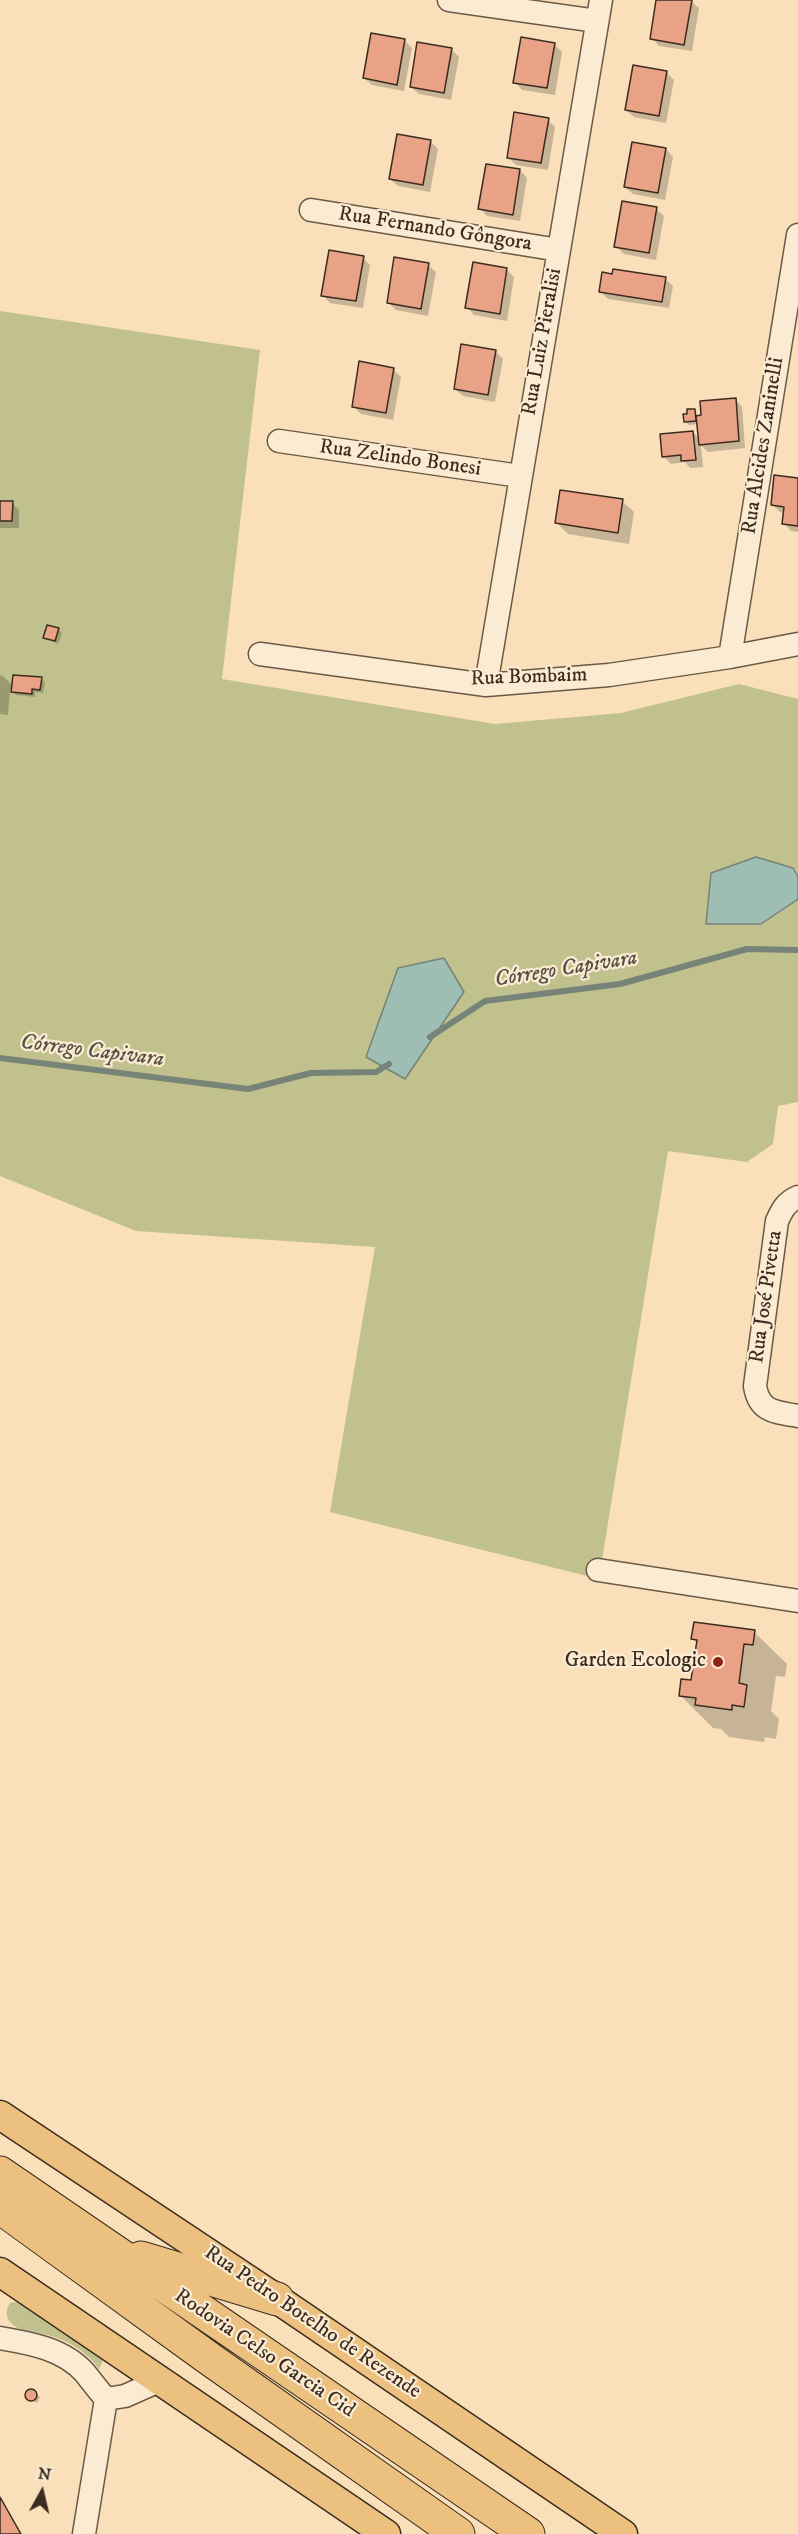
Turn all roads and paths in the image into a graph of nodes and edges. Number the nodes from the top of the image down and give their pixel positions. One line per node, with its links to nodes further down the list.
1 (449, 0): 2 (street)
2 (599, 11): 5 (street, Rua Luiz Pieralisi)
3 (311, 210): 5 (street, Rua Fernando Gôngora)
4 (798, 235): 10 (street, Rua Alcides Zaninelli)
5 (559, 250): 7 (street, Rua Luiz Pieralisi)
6 (279, 441): 7 (street, Rua Zelindo Bonesi)
7 (520, 476): 11 (street, Rua Luiz Pieralisi)
8 (798, 644): 10 (street, Rua Bombaim)
9 (260, 654): 11 (street, Rua Bombaim)
10 (730, 657): 11 (street, Rua Bombaim)
11 (486, 685)
12 (794, 1198): 13 (street, Rua José Pivetta)
13 (798, 1416)
14 (597, 1570): 15 (street)
15 (798, 1601)
16 (0, 2115): 21 (main road, Rua Pedro Botelho de Rezende)
17 (0, 2172): 19 (highway, Rodovia Celso Garcia Cid)
18 (1, 2208): 27 (highway, Rodovia Celso Garcia Cid)
19 (110, 2249): 21 (highway); 28 (highway, Rodovia Celso Garcia Cid)
20 (1, 2278): 23 (main road)
21 (277, 2299): 29 (main road, Rua Pedro Botelho de Rezende)
22 (0, 2338): 24 (street)
23 (159, 2381): 24 (street); 26 (main road)
24 (106, 2399): 25 (street)
25 (84, 2534)
26 (386, 2534)
27 (458, 2534)
28 (528, 2534)
29 (623, 2534)

